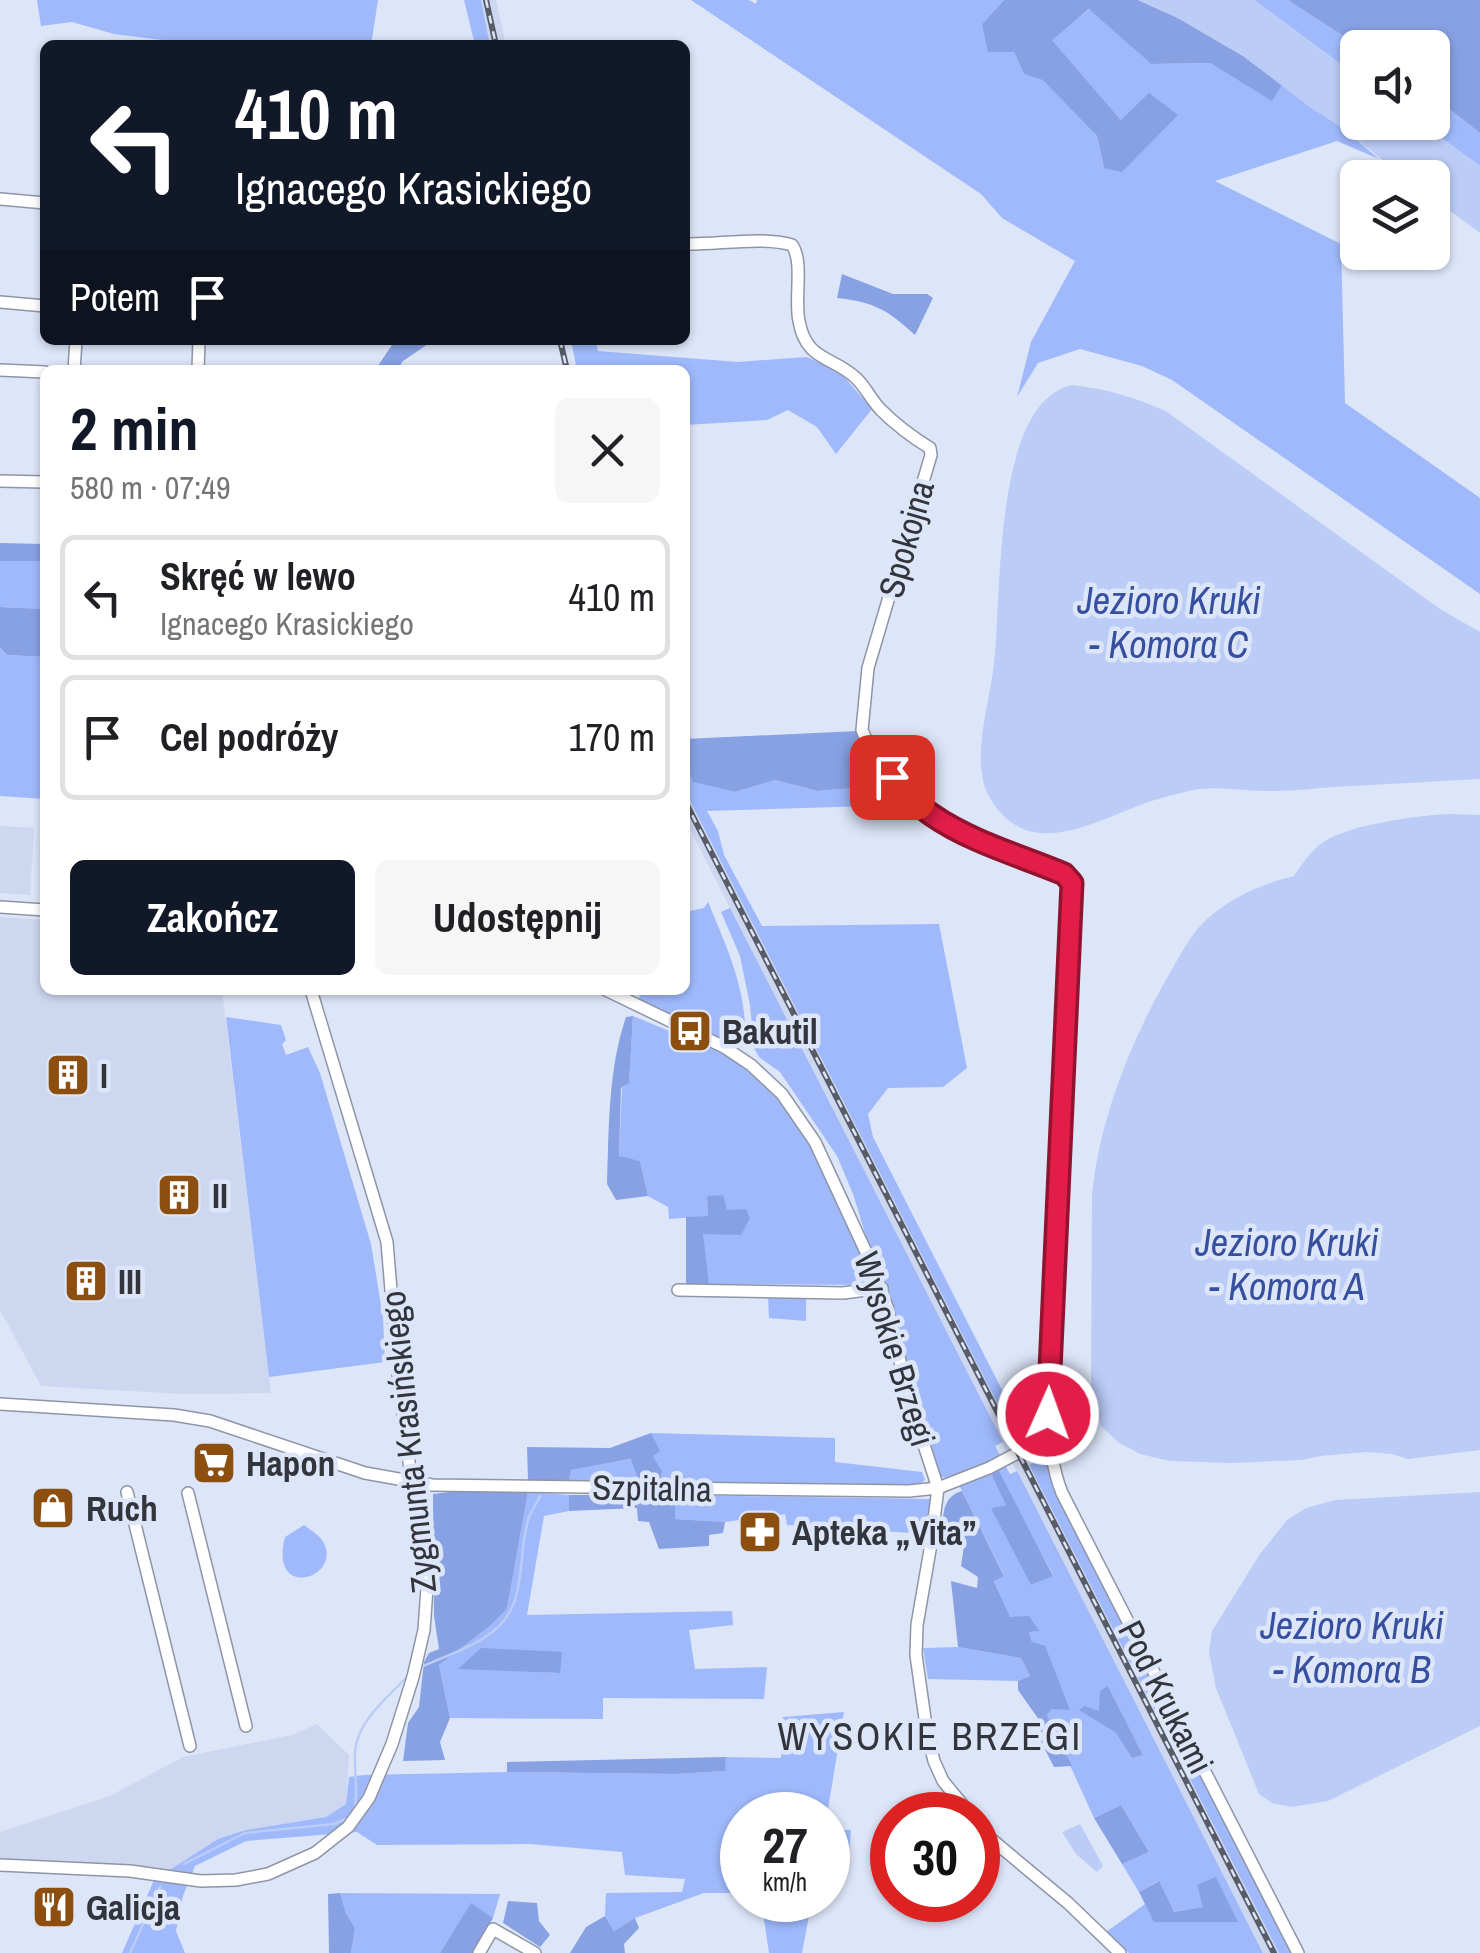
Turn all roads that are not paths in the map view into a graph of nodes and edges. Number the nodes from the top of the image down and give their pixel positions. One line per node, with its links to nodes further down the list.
1 (0, 199): 2 (street)
2 (40, 203)
3 (690, 244): 17 (street, Spokojna)
4 (0, 302): 5 (street)
5 (40, 306)
6 (0, 370): 7 (street)
7 (40, 372)
8 (0, 481): 9 (street)
9 (40, 482)
10 (0, 907): 11 (street)
11 (40, 910)
12 (313, 995): 18 (street, Zygmunta Krasińskiego)
13 (616, 995): 14 (street, Wysokie Brzegi)
14 (882, 1288): 15 (street); 19 (street, Wysokie Brzegi)
15 (678, 1290)
16 (0, 1404): 18 (street, Szpitalna)
17 (1050, 1436): 19 (street, Szpitalna); 30 (street, Pod Krukami)
18 (414, 1483): 19 (street, Szpitalna); 26 (street, Zygmunta Krasińskiego)
19 (938, 1488): 24 (street, Wysokie Brzegi)
20 (127, 1492): 23 (street)
21 (188, 1494): 22 (street)
22 (246, 1726)
23 (190, 1746)
24 (951, 1792)
25 (1000, 1846): 29 (street)
26 (0, 1865)
27 (479, 1953): 28 (street)
28 (535, 1953)
29 (1120, 1953)
30 (1298, 1953)

